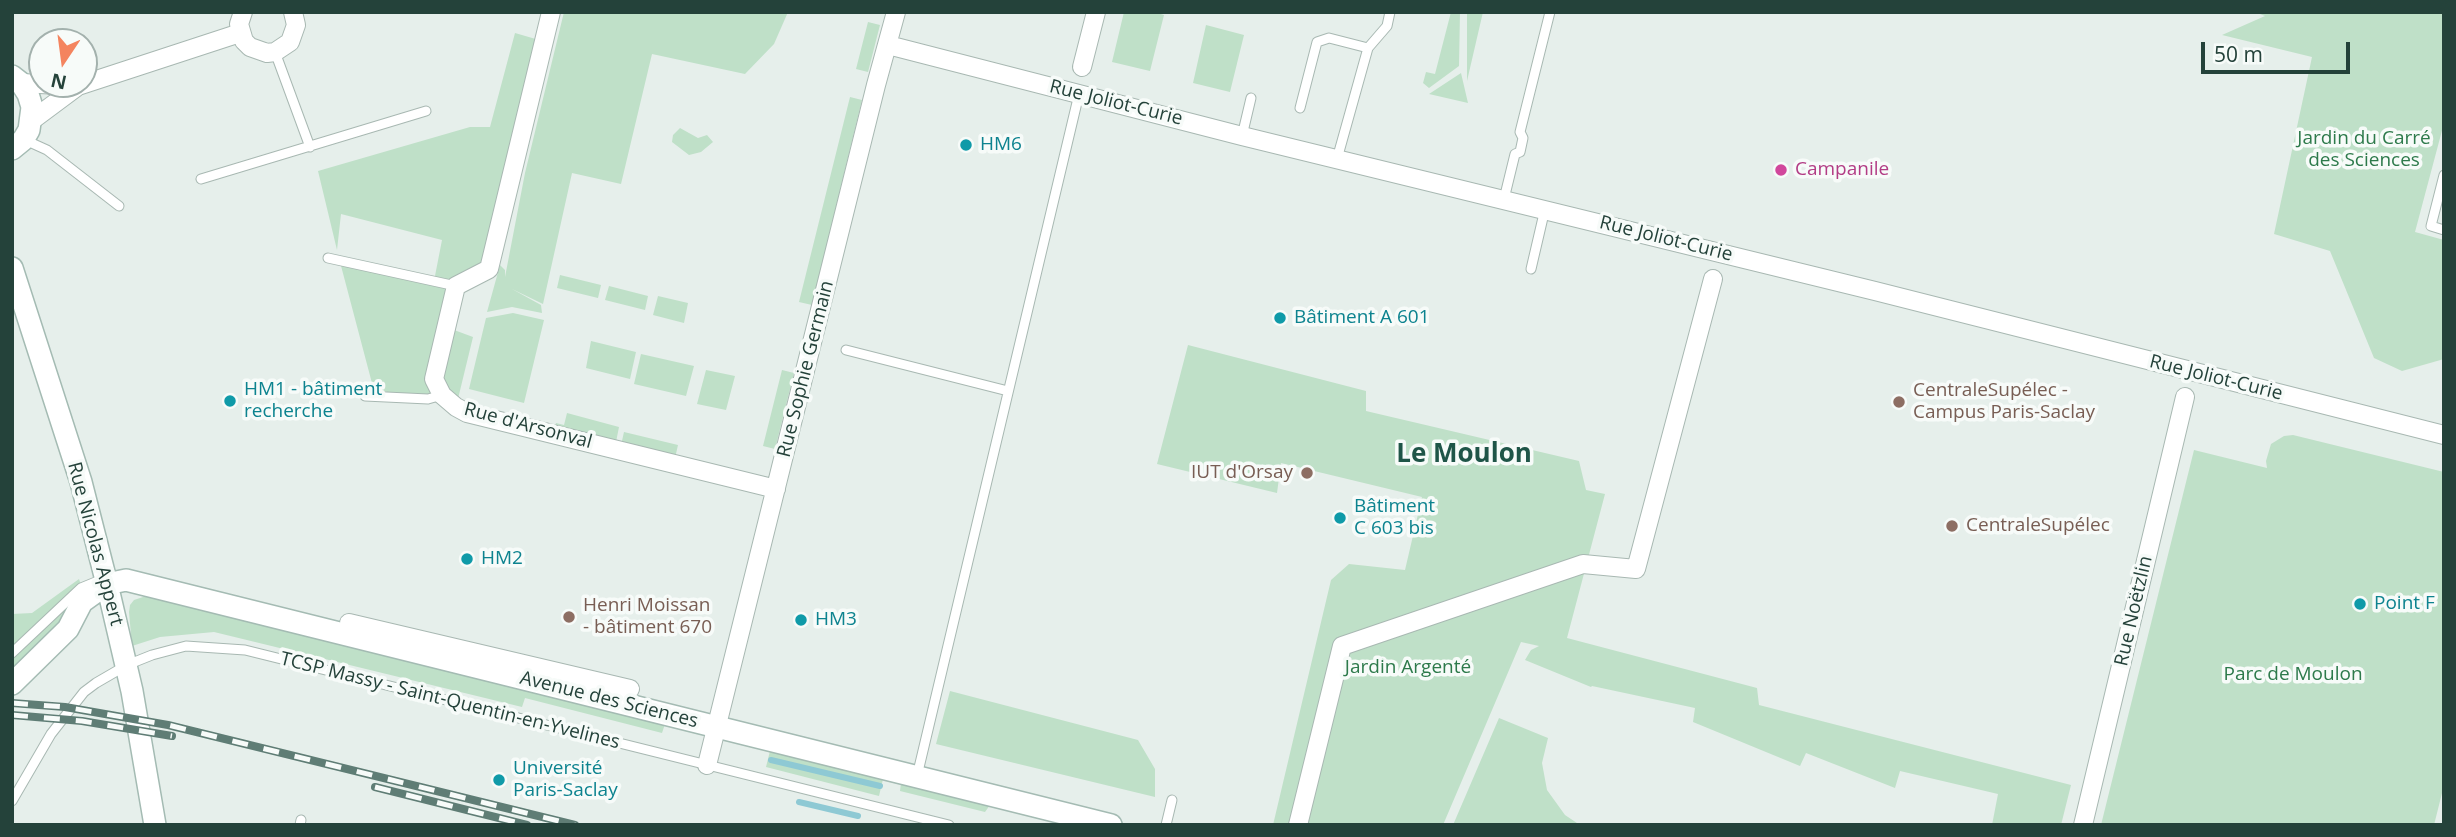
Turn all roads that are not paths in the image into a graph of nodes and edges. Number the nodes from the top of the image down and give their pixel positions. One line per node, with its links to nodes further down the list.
1 (243, 12): 8 (street)
2 (551, 12): 34 (street)
3 (896, 12): 9 (street, Rue Sophie Germain)
4 (1096, 12): 12 (street)
5 (1391, 12): 10 (lane)
6 (1550, 12): 26 (lane)
7 (298, 14): 11 (street)
8 (240, 33): 11 (street); 14 (street)
9 (888, 45): 15 (street, Rue Joliot-Curie); 41 (street, Rue Sophie Germain)
10 (1368, 48): 18 (lane); 23 (lane)
11 (275, 52): 22 (lane)
12 (1082, 67)
13 (17, 79): 21 (street)
14 (98, 79)
15 (1079, 93): 20 (street, Rue Joliot-Curie); 36 (lane)
16 (66, 98): 21 (street)
17 (1251, 98): 20 (lane)
18 (1300, 108)
19 (426, 111): 22 (lane)
20 (1242, 136): 23 (street, Rue Joliot-Curie)
21 (19, 143): 27 (lane)
22 (310, 147): 25 (lane)
23 (1337, 159): 26 (street, Rue Joliot-Curie)
24 (2444, 174): 29 (lane)
25 (201, 179)
26 (1504, 200): 28 (street, Rue Joliot-Curie)
27 (120, 206)
28 (1545, 209): 32 (lane); 40 (street, Rue Joliot-Curie)
29 (2444, 230)
30 (328, 258): 34 (lane)
31 (12, 268): 42 (street, Rue Nicolas Appert)
32 (1531, 269)
33 (1713, 279): 57 (street)
34 (456, 286): 37 (street, Rue d'Arsonval)
35 (846, 350): 36 (lane)
36 (1008, 391): 50 (lane)
37 (442, 395): 38 (lane); 41 (street, Rue d'Arsonval)
38 (365, 396)
39 (2185, 397): 58 (street, Rue Noëtzlin)
40 (2444, 435)
41 (776, 489): 48 (street, Rue Sophie Germain)
42 (106, 581): 44 (lane); 45 (street, Rue Nicolas Appert); 46 (street); 48 (street, Avenue des Sciences)
43 (349, 623): 47 (street)
44 (12, 653)
45 (127, 665): 49 (lane, TCSP Massy - Saint-Quentin-en-Yvelines); 52 (lane, TCSP Massy - Saint-Quentin-en-Yvelines); 53 (street, Rue Nicolas Appert)
46 (12, 684)
47 (630, 689)
48 (718, 727): 49 (street, Rue Sophie Germain); 50 (street, Avenue des Sciences)
49 (707, 765): 54 (lane, TCSP Massy - Saint-Quentin-en-Yvelines)
50 (917, 776): 55 (street, Avenue des Sciences)
51 (1172, 800): 56 (lane)
52 (12, 801)
53 (155, 825)
54 (949, 825)
55 (1111, 825)
56 (1166, 825)
57 (1298, 825)
58 (2083, 825)

